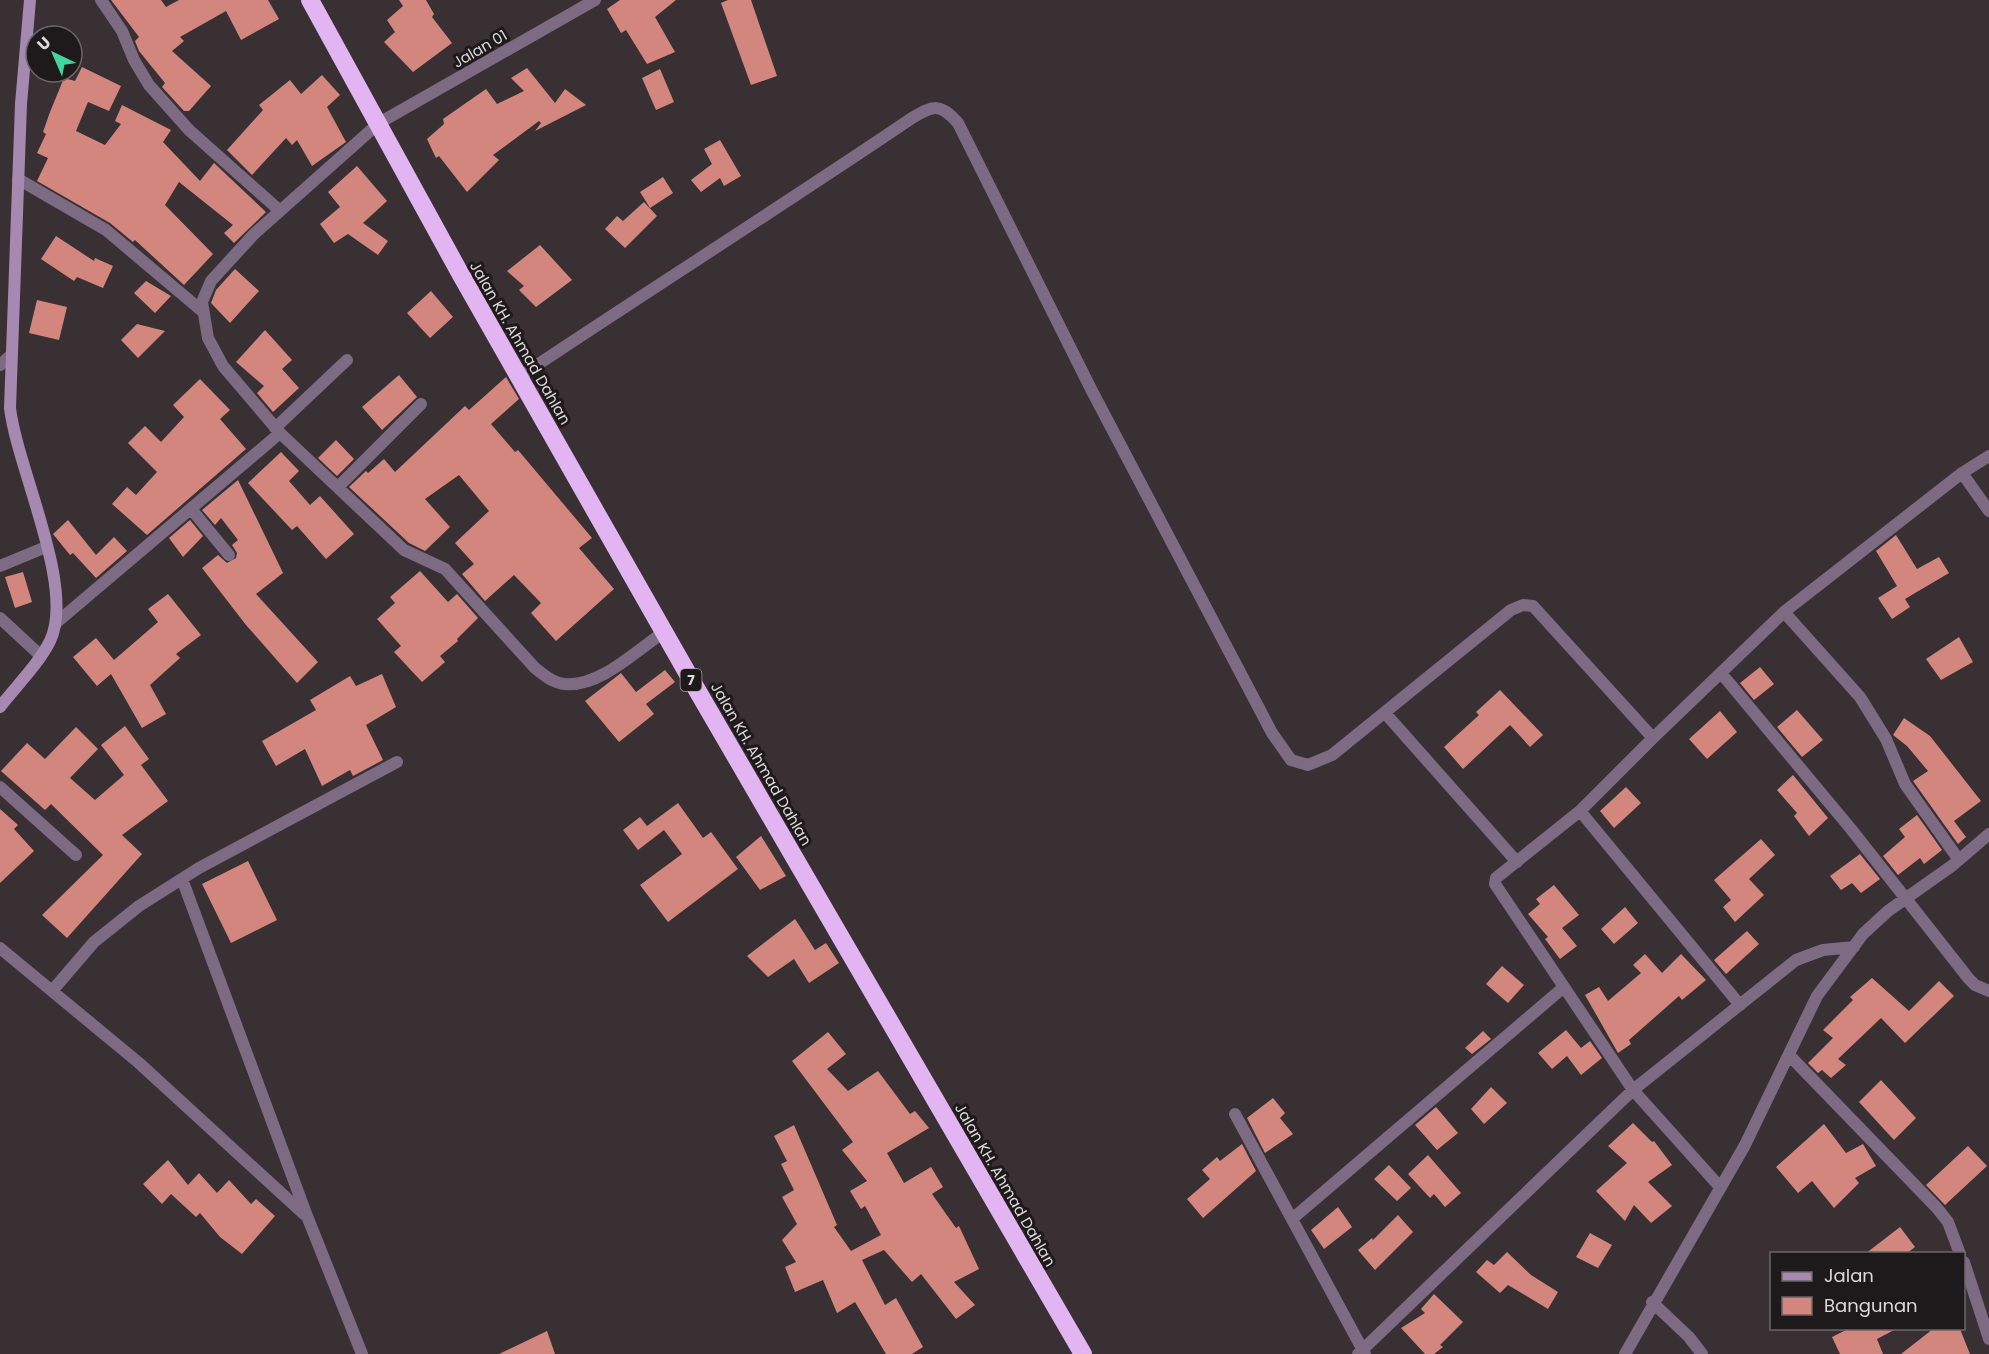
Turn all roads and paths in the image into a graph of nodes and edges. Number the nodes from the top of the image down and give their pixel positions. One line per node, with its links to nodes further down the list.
1 (30, 0): 6 (street)
2 (101, 0): 7 (street)
3 (310, 0): 5 (highway, Jalan KH. Ahmad Dahlan / 7)
4 (595, 0): 5 (street, Jalan 01)
5 (379, 123): 7 (street, Jalan 01); 12 (highway, Jalan KH. Ahmad Dahlan / 7)
6 (18, 179): 8 (street); 9 (street)
7 (279, 210): 8 (street, Jalan 01)
8 (202, 311): 14 (street)
9 (11, 354): 11 (street); 20 (street)
10 (347, 360): 14 (street)
11 (0, 365)
12 (519, 377): 26 (highway, Jalan KH. Ahmad Dahlan / 7); 30 (street)
13 (420, 404): 17 (street)
14 (278, 431): 17 (street); 18 (street)
15 (1989, 456): 16 (street)
16 (1962, 473): 19 (street); 23 (street)
17 (338, 487): 26 (street)
18 (192, 510): 21 (street); 25 (street)
19 (1989, 511)
20 (46, 547): 22 (street); 25 (street)
21 (229, 555)
22 (0, 566)
23 (1784, 612): 28 (street); 37 (street)
24 (0, 618): 27 (street)
25 (56, 623): 27 (street)
26 (664, 632): 59 (highway, Jalan KH. Ahmad Dahlan / 7)
27 (41, 656): 29 (street)
28 (1721, 673): 31 (street); 40 (street)
29 (0, 707)
30 (1385, 713): 31 (street); 38 (street)
31 (1653, 738): 34 (street)
32 (397, 762): 39 (street)
33 (0, 787): 36 (street)
34 (1580, 811): 38 (street); 46 (street)
35 (1989, 834): 37 (street)
36 (76, 855)
37 (1959, 860): 40 (street)
38 (1517, 862): 43 (street)
39 (182, 879): 44 (street); 51 (street)
40 (1906, 898): 41 (street); 45 (street)
41 (1854, 947): 46 (street); 47 (street)
42 (0, 948): 44 (street)
43 (1564, 987): 48 (street); 52 (street)
44 (52, 991): 51 (street)
45 (1989, 991)
46 (1740, 1005): 48 (street)
47 (1790, 1056): 50 (street); 53 (street)
48 (1633, 1090): 50 (street); 57 (street)
49 (1235, 1114): 52 (street)
50 (1720, 1187): 55 (street)
51 (307, 1216): 58 (street)
52 (1292, 1219): 57 (street)
53 (1959, 1252)
54 (1965, 1265): 56 (street)
55 (1652, 1302): 60 (street); 61 (street)
56 (1989, 1339)
57 (1362, 1353)
58 (362, 1354)
59 (1083, 1354)
60 (1625, 1354)
61 (1702, 1354)

